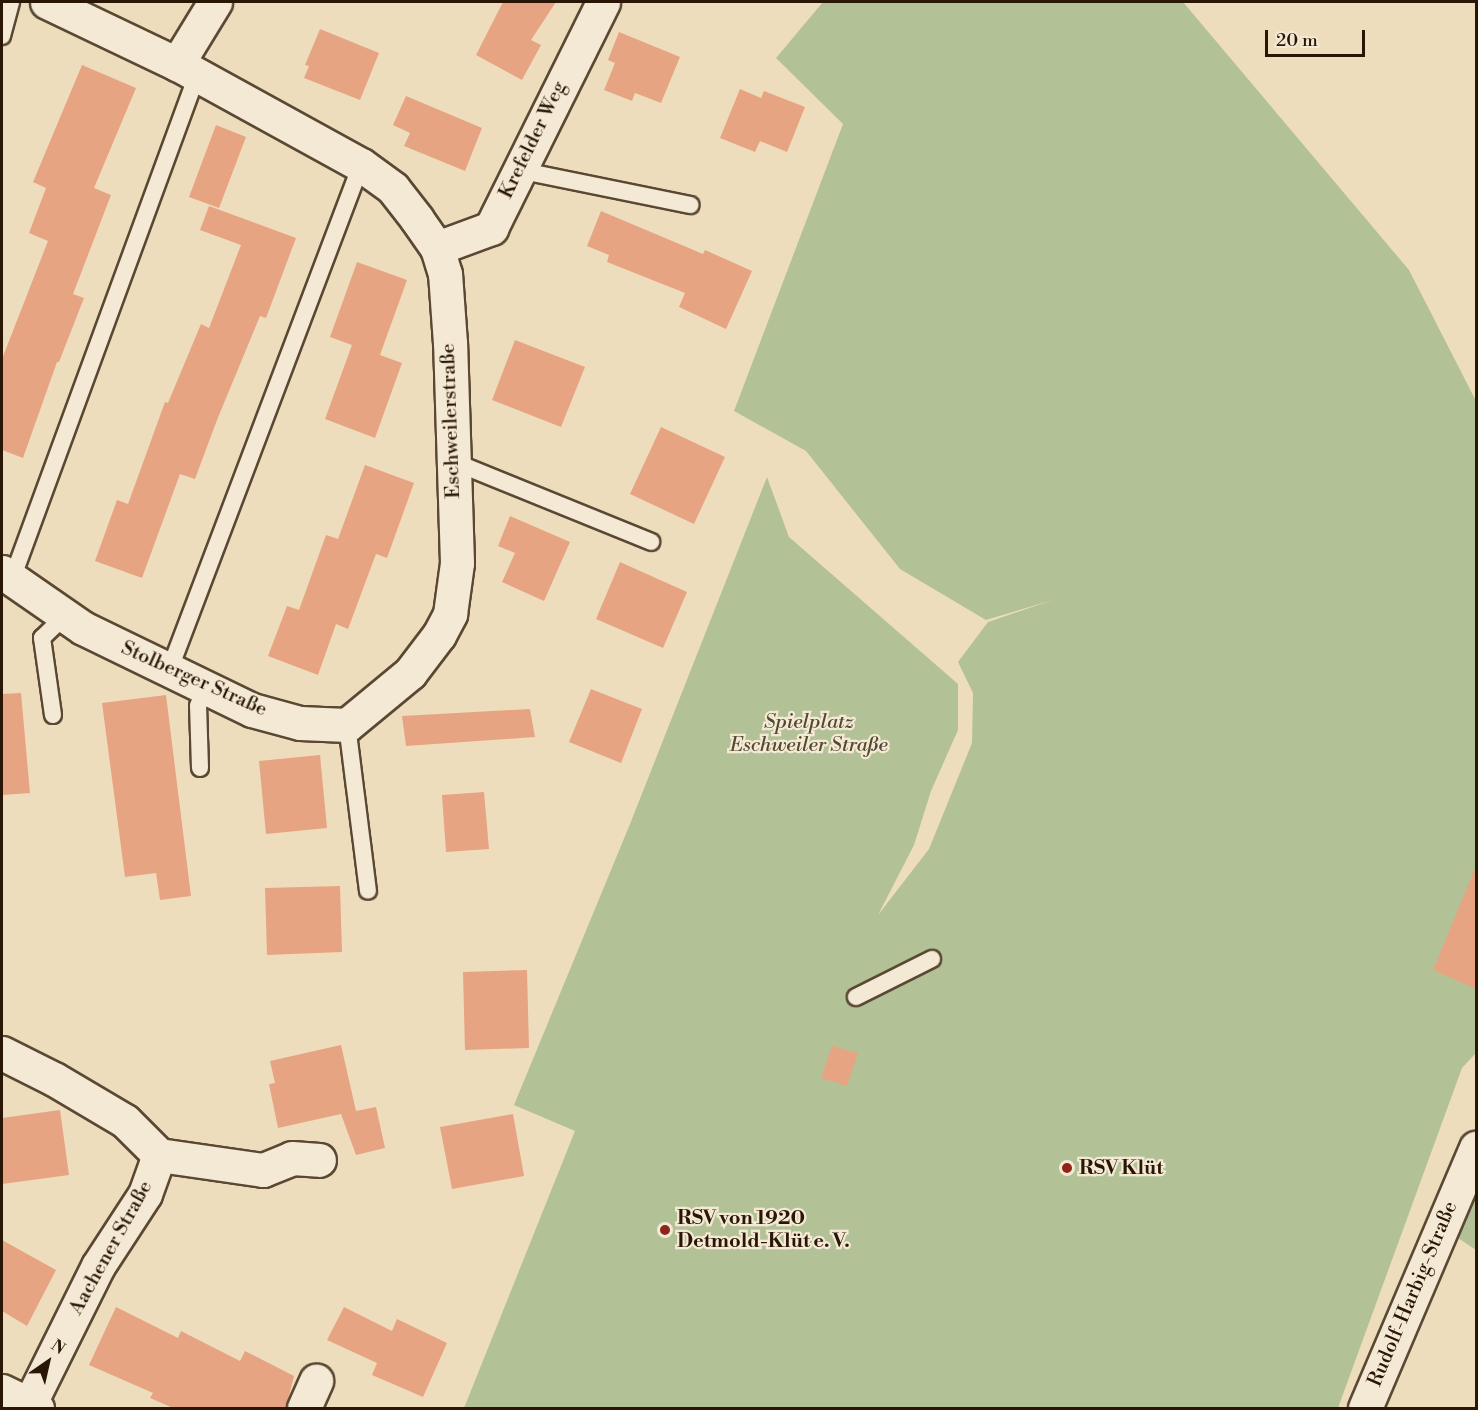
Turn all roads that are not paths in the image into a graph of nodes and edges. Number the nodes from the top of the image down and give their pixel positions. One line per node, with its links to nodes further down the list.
1 (10, 2): 5 (lane)
2 (47, 2): 6 (street, Eschweilerstraße)
3 (215, 2): 6 (street)
4 (603, 2): 8 (street, Krefelder Weg)
5 (2, 36)
6 (187, 70): 7 (street, Eschweilerstraße); 13 (lane)
7 (361, 165): 10 (street, Eschweilerstraße); 15 (lane)
8 (518, 170): 9 (lane); 10 (street, Krefelder Weg)
9 (690, 205)
10 (437, 248): 11 (street, Eschweilerstraße)
11 (452, 461): 12 (lane); 18 (street, Eschweilerstraße)
12 (651, 542)
13 (7, 575): 14 (street, Stolberger Straße)
14 (65, 616): 15 (street, Stolberger Straße); 17 (lane)
15 (169, 670): 16 (street, Stolberger Straße)
16 (205, 687): 18 (street, Stolberger Straße); 19 (lane)
17 (52, 715)
18 (346, 725): 20 (lane)
19 (200, 768)
20 (368, 891)
21 (932, 959): 22 (lane)
22 (856, 997)
23 (2, 1053): 25 (street)
24 (1476, 1148): 28 (street, Rudolf-Harbig-Straße)
25 (159, 1155): 26 (street); 27 (street, Aachener Straße)
26 (319, 1160)
27 (23, 1401)
28 (1365, 1408)

